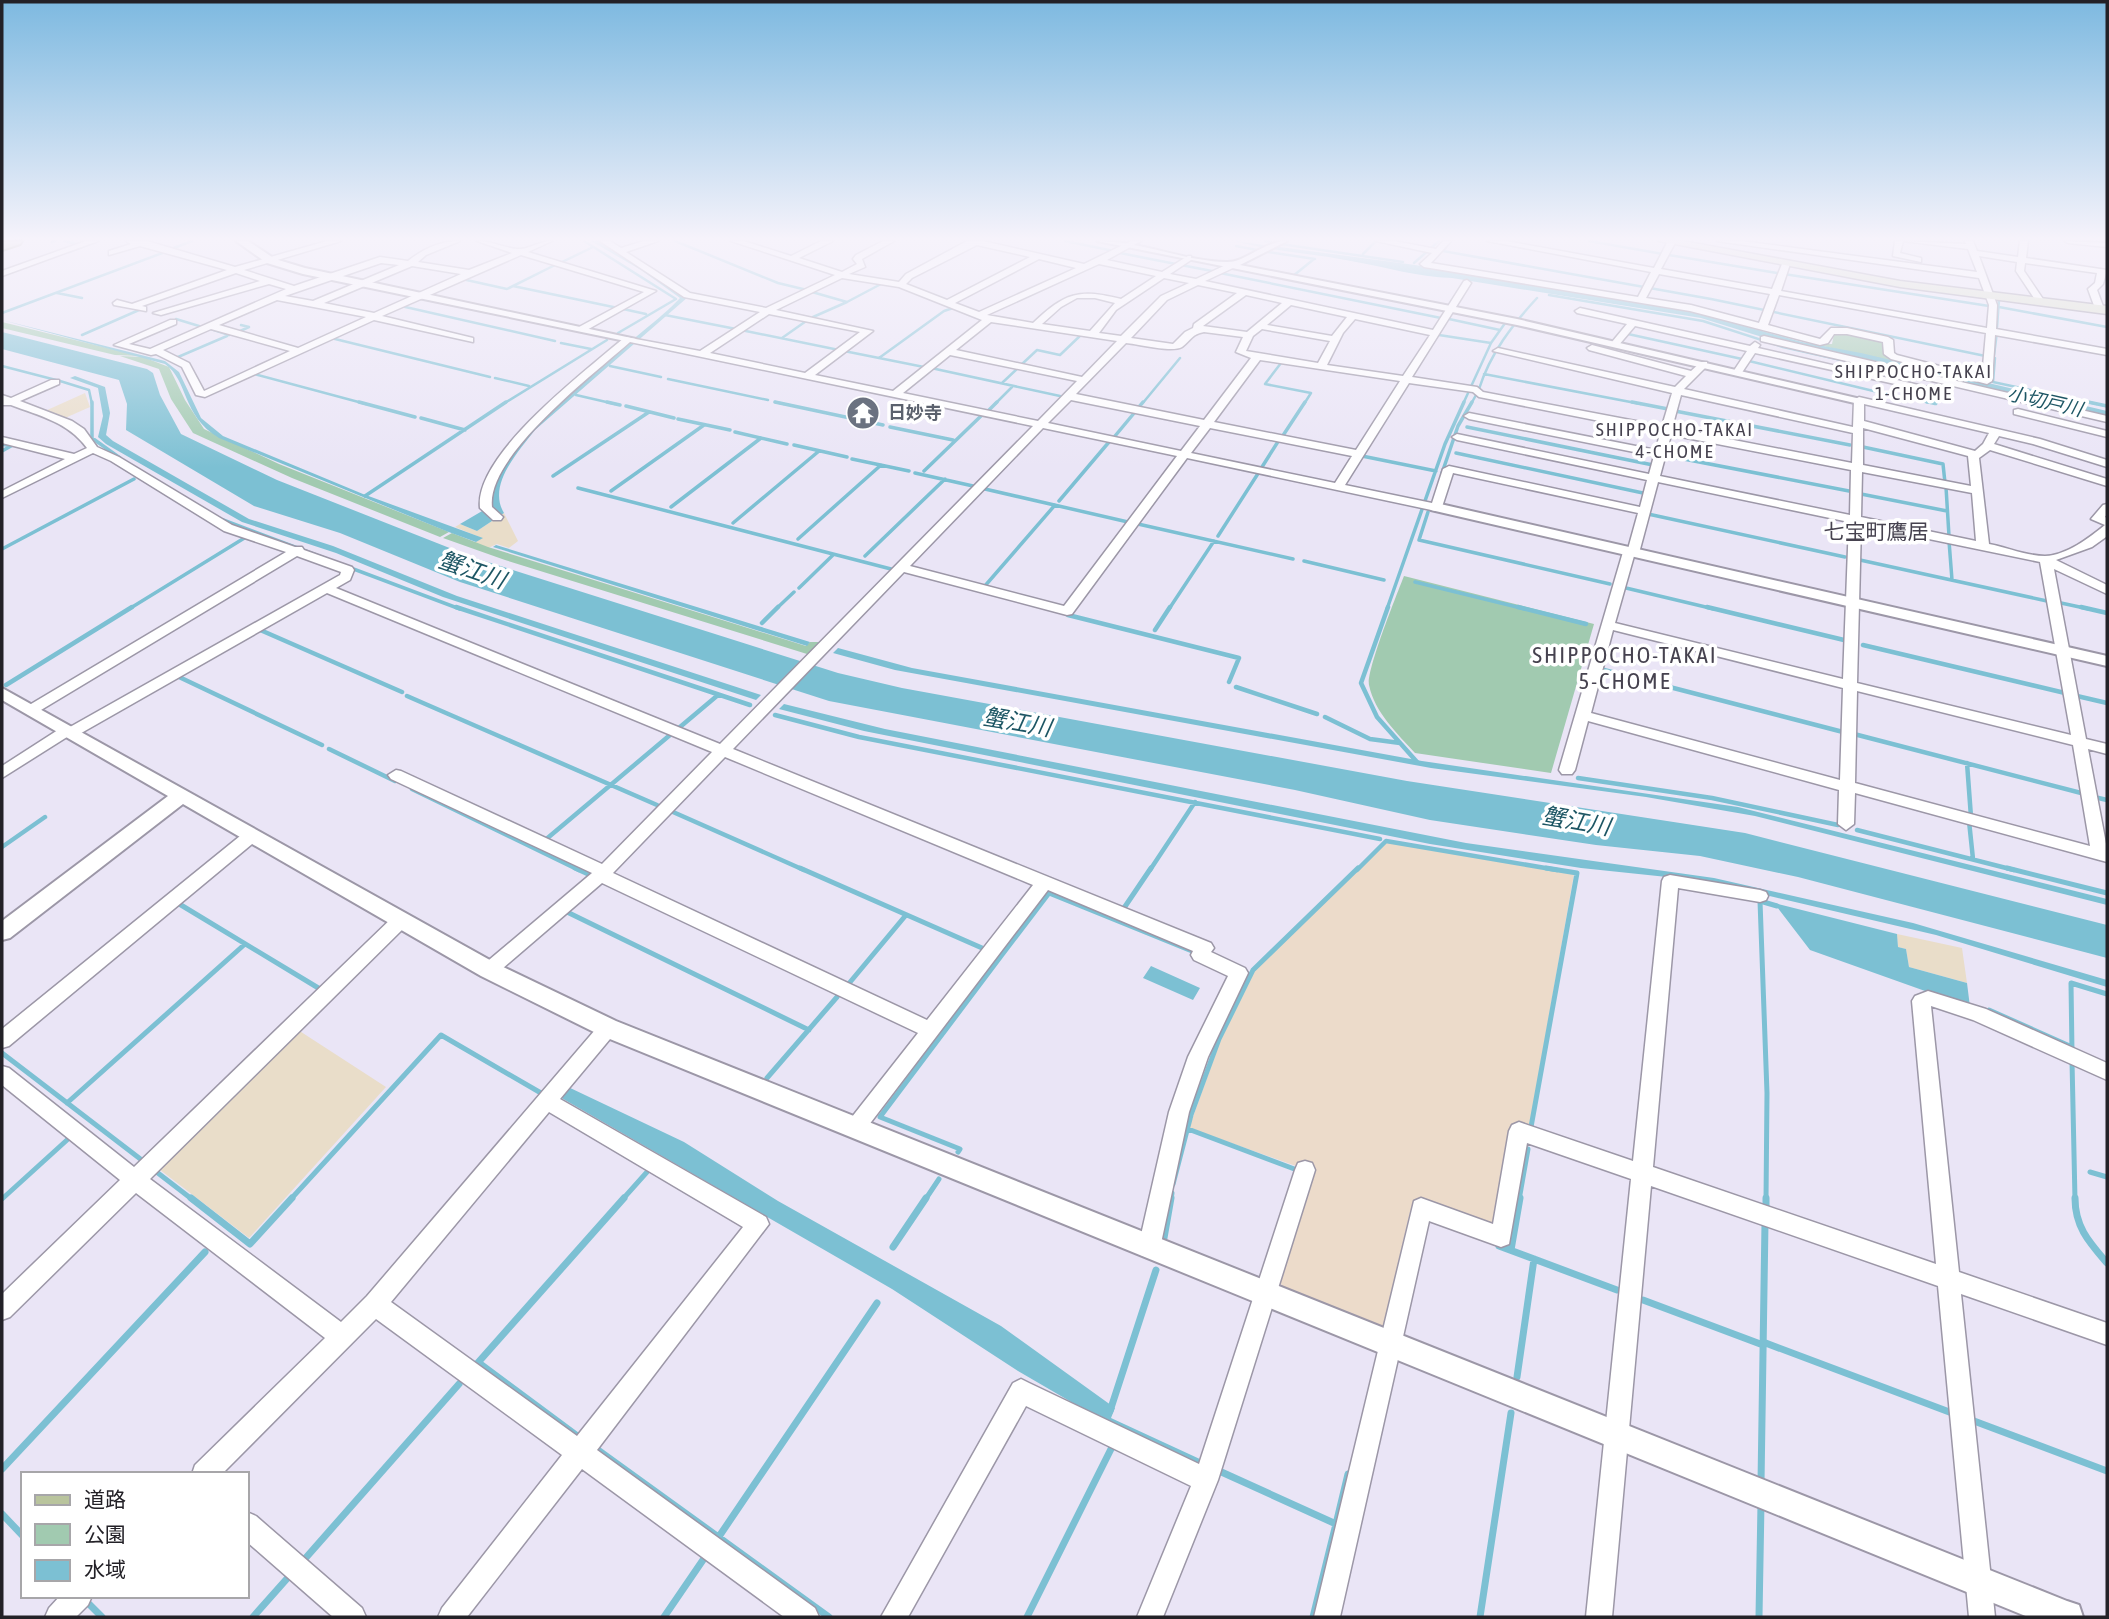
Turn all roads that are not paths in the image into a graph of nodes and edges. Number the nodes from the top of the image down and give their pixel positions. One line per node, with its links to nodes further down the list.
1 (164, 317): 24 (street)
2 (233, 317): 26 (street)
3 (373, 317): 44 (street)
4 (376, 317): 40 (street)
5 (523, 317): 30 (street)
6 (605, 317): 30 (street)
7 (759, 317): 49 (street)
8 (800, 317): 55 (street)
9 (984, 317): 27 (street); 46 (street)
10 (1045, 317): 27 (street)
11 (1106, 317): 35 (street)
12 (1149, 317): 37 (street)
13 (1207, 317): 33 (street)
14 (1271, 317): 28 (street)
15 (1352, 317): 39 (street)
16 (1360, 317): 34 (street)
17 (1446, 317): 34 (street)
18 (1492, 317): 41 (street)
19 (1600, 317): 25 (street)
20 (1726, 317): 29 (street)
21 (1766, 317): 29 (street)
22 (1922, 317): 31 (street)
23 (1992, 317): 31 (street)
24 (173, 322): 32 (street); 43 (street)
25 (1631, 325): 42 (street); 47 (street)
26 (212, 326): 32 (street); 44 (street)
27 (1035, 326): 35 (street)
28 (1259, 326): 36 (street); 39 (street)
29 (1763, 326): 31 (street)
30 (582, 329): 38 (street)
31 (1993, 329): 48 (street)
32 (201, 330): 43 (street)
33 (1199, 330): 36 (street); 37 (street)
34 (1435, 333): 58 (street)
35 (1093, 334): 37 (street)
36 (1249, 335): 50 (street)
37 (1124, 338): 57 (street)
38 (632, 339): 49 (street); 99 (street)
39 (1335, 339): 52 (street)
40 (470, 340)
41 (1592, 343): 42 (street); 53 (street); 56 (street)
42 (1615, 344): 51 (street)
43 (156, 350): 44 (street)
44 (299, 351)
45 (1498, 351): 53 (street)
46 (950, 352): 57 (street); 63 (street)
47 (1751, 352): 54 (street); 60 (street); 70 (street)
48 (2107, 352)
49 (702, 354): 55 (street)
50 (1258, 357): 52 (street); 72 (street)
51 (1704, 364): 54 (street); 56 (street)
52 (1321, 367): 58 (street)
53 (1575, 368): 62 (street)
54 (1738, 372): 65 (street)
55 (808, 375): 63 (street)
56 (1693, 375): 62 (street)
57 (1084, 380): 64 (street)
58 (1405, 380): 75 (street); 84 (street)
59 (55, 382): 66 (street)
60 (1897, 384): 61 (street); 67 (street)
61 (1931, 389)
62 (1677, 391): 73 (street); 75 (street)
63 (895, 394): 71 (street)
64 (1068, 396): 71 (street); 72 (street)
65 (1859, 400): 67 (street); 73 (street)
66 (5, 401): 81 (street)
67 (1887, 407): 76 (street)
68 (2018, 412): 74 (street)
69 (1469, 416): 85 (street)
70 (2107, 419)
71 (1041, 424): 83 (street); 107 (street)
72 (1208, 424): 83 (street); 84 (street)
73 (1858, 427): 86 (street); 89 (street)
74 (2086, 429): 77 (street); 82 (street)
75 (1666, 430): 85 (street); 89 (street)
76 (1994, 432): 80 (street); 82 (street)
77 (2107, 434)
78 (1457, 437): 91 (street)
79 (2, 440): 87 (street)
80 (1988, 446): 86 (street); 90 (street)
81 (93, 449): 87 (street); 104 (street)
82 (2078, 453): 88 (street); 90 (street)
83 (1185, 454): 93 (street); 107 (street)
84 (1358, 454): 93 (street)
85 (1660, 454): 91 (street)
86 (1973, 454): 94 (street)
87 (75, 458): 95 (street)
88 (2107, 464)
89 (1857, 468): 94 (street); 100 (street)
90 (2071, 471): 92 (street)
91 (1653, 478): 98 (street); 100 (street)
92 (2107, 483)
93 (1339, 485): 96 (street)
94 (1977, 491): 103 (street)
95 (2, 495)
96 (1428, 505): 98 (street); 105 (street)
97 (2107, 507): 101 (street)
98 (1644, 510): 105 (street)
99 (497, 517)
100 (1855, 520): 103 (street); 110 (street)
101 (2107, 522)
102 (2107, 528): 106 (street)
103 (1983, 546): 106 (street)
104 (298, 550): 108 (street); 116 (street)
105 (1631, 552): 110 (street); 111 (street)
106 (2046, 560): 109 (street); 112 (street)
107 (899, 567): 120 (street)
108 (326, 588): 118 (street); 120 (street)
109 (2107, 590)
110 (1853, 603): 112 (street); 114 (street)
111 (1608, 625): 114 (street); 117 (street)
112 (2064, 651): 113 (street); 119 (street)
113 (2107, 661)
114 (1850, 686): 119 (street); 125 (street)
115 (2, 693): 116 (street)
116 (31, 710): 118 (street)
117 (1582, 715): 122 (street); 125 (street)
118 (68, 732): 123 (street); 126 (street)
119 (2079, 743): 121 (street); 129 (street)
120 (723, 749): 130 (street); 131 (street)
121 (2107, 749)
122 (1567, 770)
123 (2, 773)
124 (396, 775): 130 (street)
125 (1847, 786): 127 (street); 129 (street)
126 (181, 796): 128 (street); 134 (street)
127 (1846, 824)
128 (251, 836): 133 (street); 138 (street)
129 (2103, 855)
130 (603, 874): 135 (street); 137 (street)
131 (1044, 883): 137 (street); 146 (street)
132 (1760, 896): 144 (street)
133 (401, 920): 135 (street); 145 (street)
134 (2, 932)
135 (489, 970): 136 (street)
136 (608, 1028): 141 (street); 142 (street)
137 (930, 1030): 142 (street)
138 (2, 1040)
139 (2107, 1072): 147 (street)
140 (2, 1074): 145 (street)
141 (547, 1101): 149 (street); 155 (street)
142 (855, 1128): 146 (street)
143 (1306, 1170): 148 (street)
144 (1642, 1173): 147 (street); 153 (street); 154 (street)
145 (135, 1180): 150 (street); 152 (street)
146 (1149, 1248): 148 (street)
147 (1950, 1280): 151 (street); 159 (street)
148 (1266, 1295): 153 (street); 157 (street)
149 (375, 1304): 152 (street); 155 (street)
150 (2, 1309)
151 (2107, 1334)
152 (342, 1337): 156 (street)
153 (1390, 1345): 154 (street); 167 (street)
154 (1617, 1436): 159 (street); 168 (street)
155 (579, 1454): 163 (street); 164 (street)
156 (206, 1472)
157 (1209, 1472): 165 (street); 166 (street)
158 (248, 1526): 162 (street)
159 (1978, 1582): 169 (street); 170 (street)
160 (77, 1598): 161 (street)
161 (58, 1617)
162 (354, 1617)
163 (451, 1617)
164 (806, 1617)
165 (894, 1617)
166 (1150, 1617)
167 (1327, 1617)
168 (1599, 1617)
169 (1982, 1617)
170 (2067, 1617)

